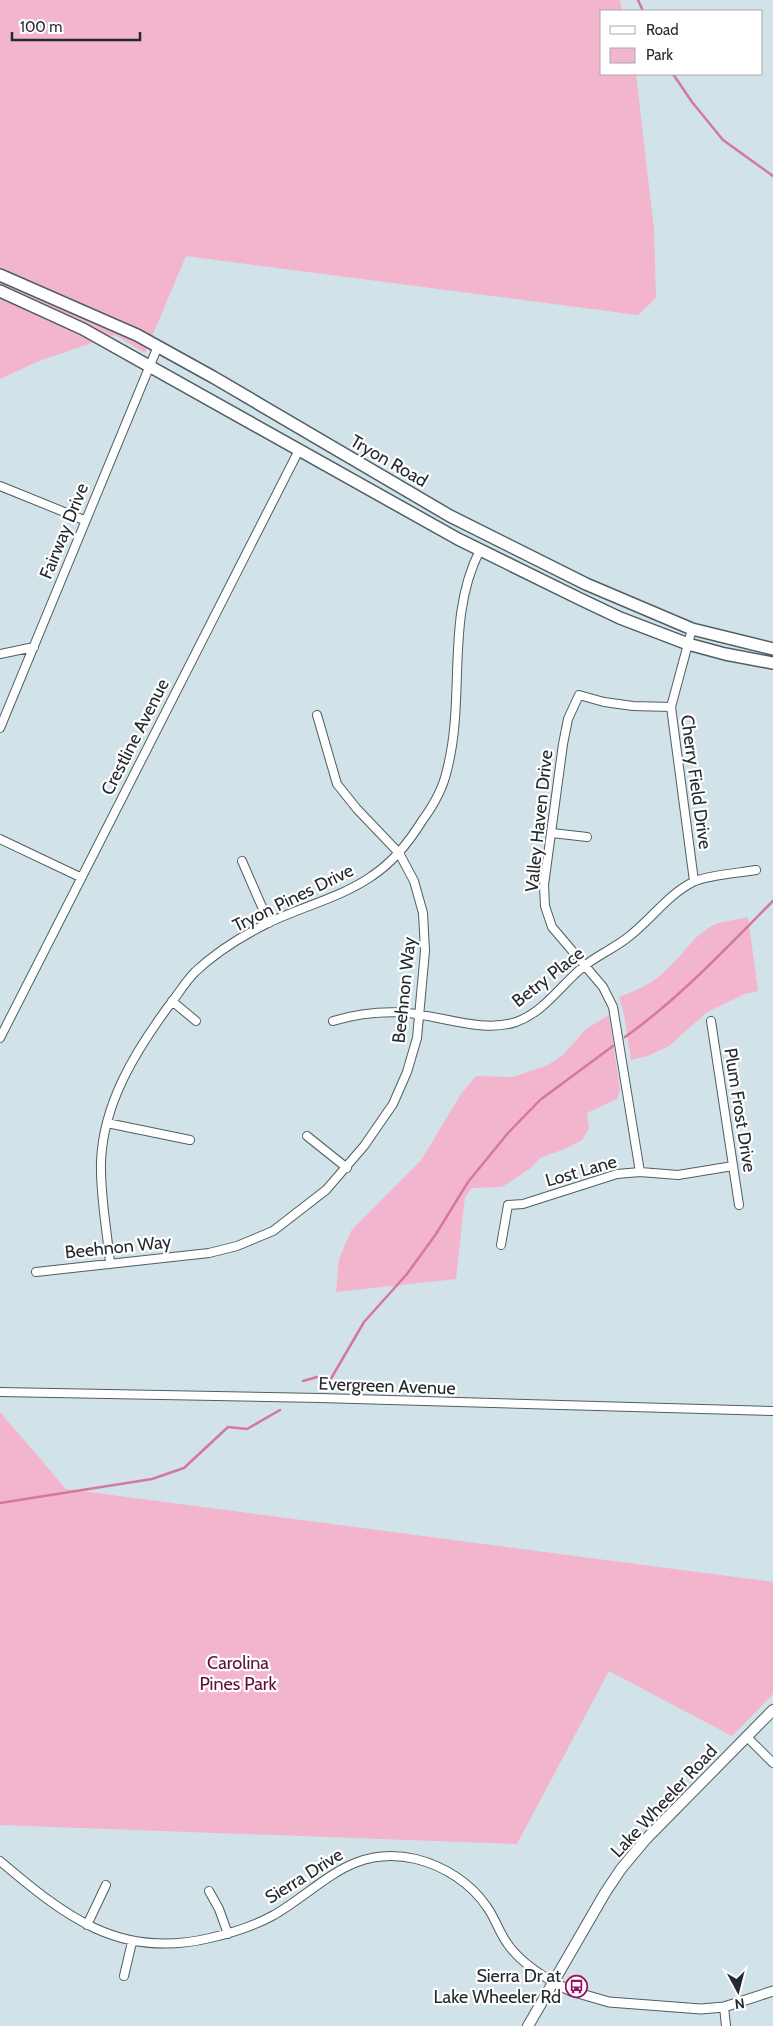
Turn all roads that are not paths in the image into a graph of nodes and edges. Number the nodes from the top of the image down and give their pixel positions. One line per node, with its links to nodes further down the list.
1 (0, 275): 3 (main road, Tryon Road)
2 (0, 291): 4 (main road, Tryon Road)
3 (158, 346): 4 (street, Fairway Drive); 9 (main road, Tryon Road)
4 (148, 366): 5 (main road, Tryon Road); 7 (street, Fairway Drive)
5 (299, 450): 8 (main road, Tryon Road); 24 (street, Crestline Avenue)
6 (0, 486): 7 (street)
7 (84, 520): 11 (street, Fairway Drive)
8 (480, 550): 10 (main road, Tryon Road); 21 (street, Tryon Pines Drive)
9 (692, 628): 10 (street, Cherry Field Drive); 12 (main road, Tryon Road)
10 (688, 644): 14 (main road, Tryon Road); 15 (street, Cherry Field Drive)
11 (34, 647): 13 (street); 17 (street, Fairway Drive)
12 (773, 649)
13 (0, 654)
14 (773, 663)
15 (671, 707): 18 (street, Valley Haven Drive); 25 (street, Cherry Field Drive)
16 (317, 715): 21 (street, Beehnon Way)
17 (0, 728)
18 (552, 833): 19 (street); 27 (street, Valley Haven Drive)
19 (586, 837)
20 (0, 839): 24 (street)
21 (399, 853): 26 (street, Tryon Pines Drive); 29 (street, Beehnon Way)
22 (242, 861): 26 (street)
23 (756, 870): 25 (street, Betry Place)
24 (80, 877): 33 (street, Crestline Avenue)
25 (694, 881): 27 (street, Betry Place)
26 (269, 923): 28 (street, Tryon Pines Drive)
27 (584, 966): 29 (street, Betry Place); 39 (street, Valley Haven Drive)
28 (172, 1001): 30 (street); 34 (street, Tryon Pines Drive)
29 (420, 1015): 32 (street, Betry Place); 38 (street, Beehnon Way)
30 (196, 1021)
31 (711, 1021): 37 (street, Plum Frost Drive)
32 (333, 1022)
33 (0, 1038)
34 (107, 1123): 36 (street); 42 (street, Tryon Pines Drive)
35 (307, 1136): 38 (street)
36 (190, 1140)
37 (733, 1166): 39 (street, Lost Lane); 40 (street, Plum Frost Drive)
38 (347, 1168): 42 (street, Beehnon Way)
39 (640, 1172): 41 (street, Lost Lane)
40 (739, 1205)
41 (501, 1245)
42 (110, 1263): 43 (street, Beehnon Way)
43 (36, 1272)
44 (0, 1392): 45 (street, Evergreen Avenue)
45 (773, 1411)
46 (773, 1710): 47 (main road, Lake Wheeler Road)
47 (747, 1737): 48 (street); 56 (main road, Lake Wheeler Road)
48 (773, 1764)
49 (0, 1861): 52 (street, Sierra Drive)
50 (106, 1885): 52 (street)
51 (209, 1891): 53 (street)
52 (87, 1925): 54 (street, Sierra Drive)
53 (228, 1934): 54 (street, Sierra Drive); 56 (street, Sierra Drive)
54 (132, 1942): 55 (street)
55 (124, 1976)
56 (553, 1982): 58 (street, Sierra Drive); 59 (main road, Lake Wheeler Road)
57 (773, 1991): 58 (street, Sierra Drive)
58 (724, 2007): 60 (street)
59 (528, 2026)
60 (726, 2026)

